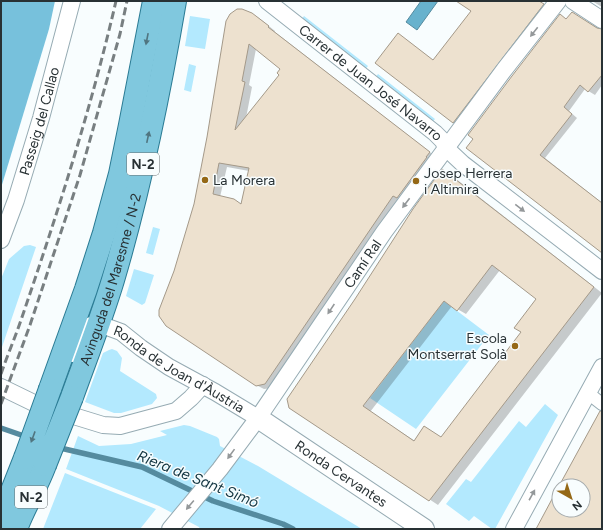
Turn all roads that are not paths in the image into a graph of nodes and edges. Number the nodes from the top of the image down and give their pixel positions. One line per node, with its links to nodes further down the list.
1 (72, 1): 10 (street, Passeig del Callao)
2 (154, 1): 9 (main road, Avinguda del Maresme / N-2 / N-2, one-way to 9)
3 (175, 1): 12 (main road, Avinguda del Maresme / N-2 / N-2, one-way to 3)
4 (268, 1): 8 (street, Carrer de Juan José Navarro)
5 (558, 1): 8 (street, Camí Ral, one-way to 8)
6 (573, 1): 7 (street)
7 (602, 20)
8 (446, 148): 11 (street, Carrer de Juan José Navarro, one-way to 11); 19 (street, Camí Ral, one-way to 19)
9 (120, 174): 12 (main road); 17 (main road, Avinguda del Maresme / N-2 / N-2)
10 (1, 240)
11 (602, 271)
12 (99, 324): 14 (street, Ronda de Joan d'Àustria); 17 (main road, Avinguda del Maresme / N-2 / N-2)
13 (602, 367): 16 (street)
14 (203, 385): 17 (street); 19 (street, Ronda de Joan d'Àustria)
15 (1, 387): 17 (street)
16 (588, 393): 18 (street); 26 (street, one-way to 16)
17 (55, 396): 20 (main road, Avinguda del Maresme / N-2 / N-2, bridge)
18 (602, 404)
19 (258, 418): 22 (street, Camí Ral, one-way to 22); 25 (street, Ronda Cervantes)
20 (34, 461): 21 (main road, Avinguda del Maresme / N-2 / N-2); 23 (street); 24 (main road, Avinguda del Maresme / N-2 / N-2)
21 (1, 524)
22 (174, 525)
23 (4, 529)
24 (16, 529)
25 (424, 529)
26 (514, 529)

